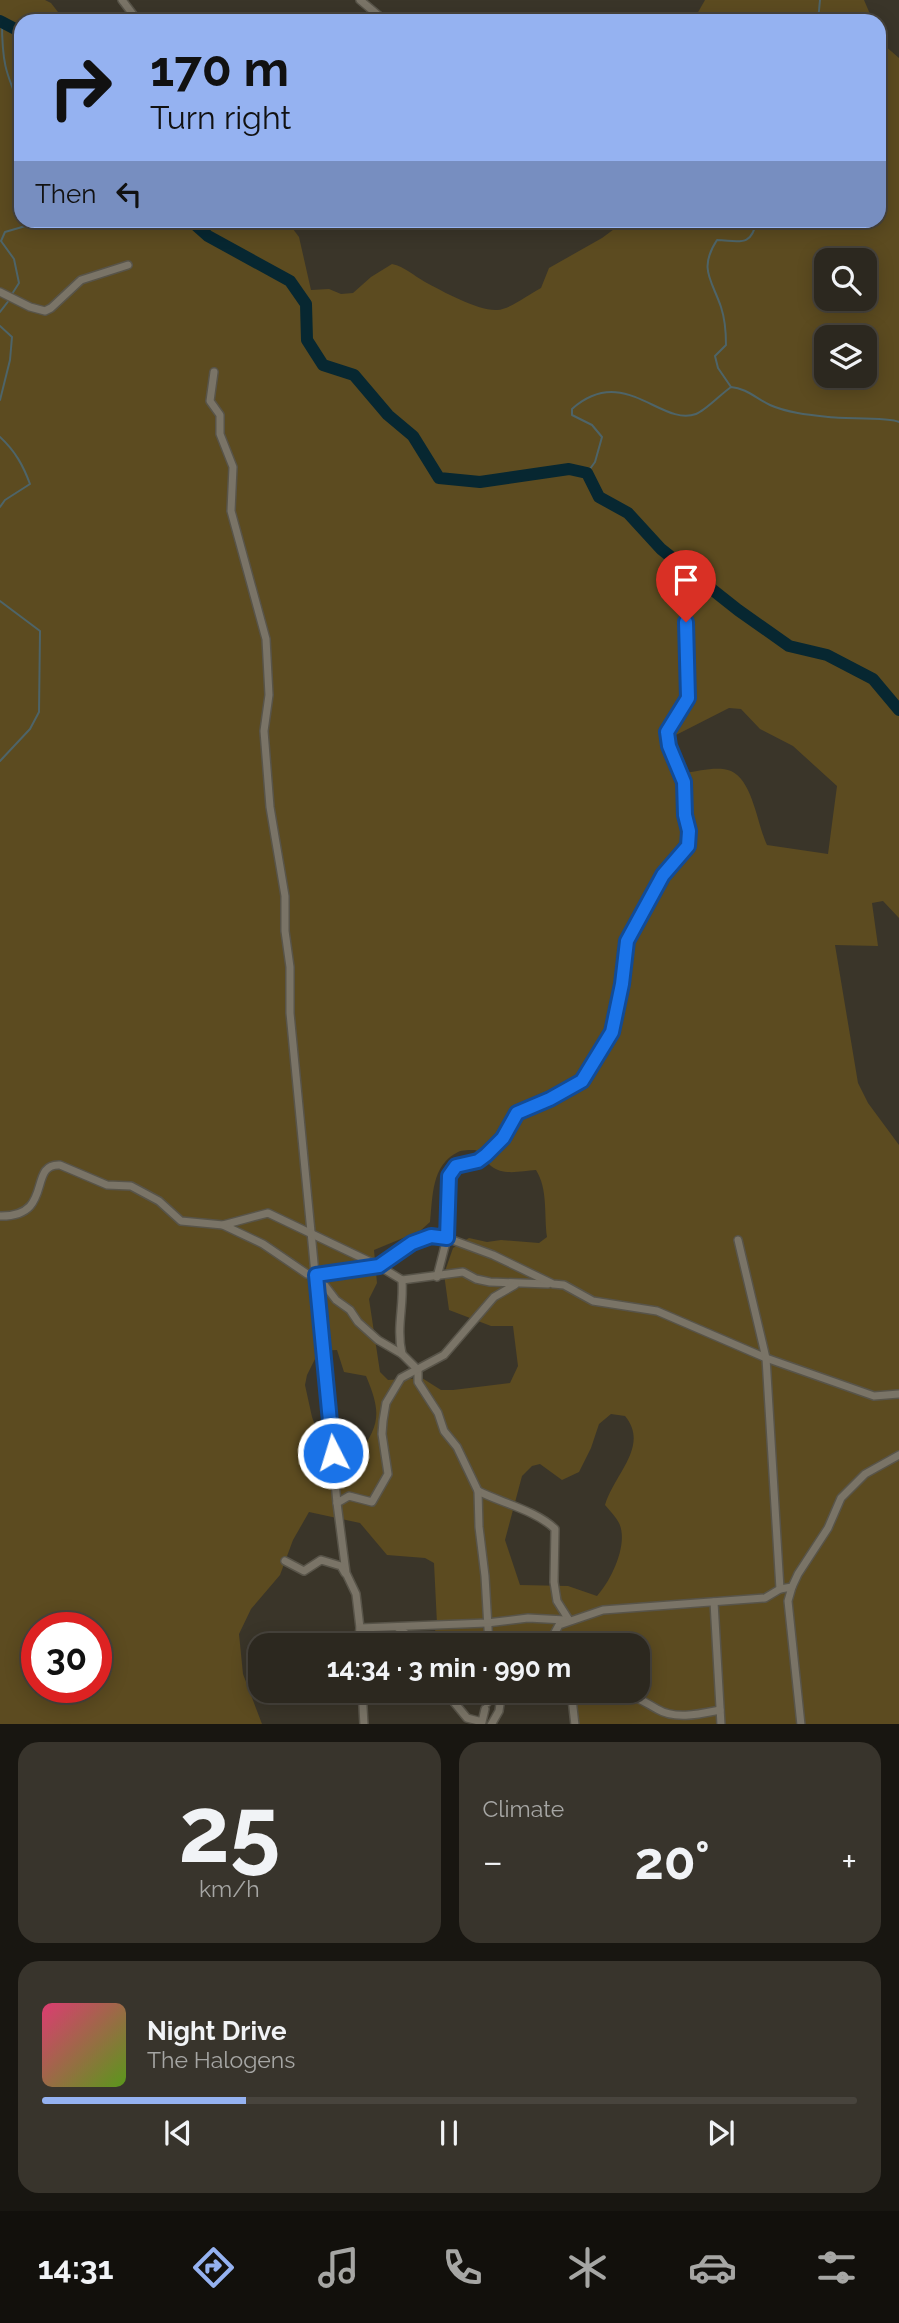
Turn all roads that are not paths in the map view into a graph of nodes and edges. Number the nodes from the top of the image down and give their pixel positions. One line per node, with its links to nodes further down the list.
1 (122, 0): 3 (street)
2 (360, 0): 4 (street)
3 (133, 14)
4 (377, 14)
5 (128, 265): 6 (street)
6 (0, 292)
7 (214, 372): 11 (street)
8 (686, 622): 12 (street)
9 (0, 1216): 10 (street)
10 (223, 1225): 11 (street); 15 (street)
11 (312, 1233): 14 (street); 15 (street)
12 (447, 1238): 14 (street); 16 (street); 19 (street)
13 (738, 1240): 21 (street)
14 (379, 1266): 15 (street); 17 (street)
15 (316, 1275): 20 (street); 26 (street)
16 (437, 1277): 17 (street); 18 (street)
17 (402, 1280): 20 (street)
18 (517, 1284): 19 (street); 22 (street)
19 (553, 1284): 21 (street)
20 (402, 1354): 22 (street)
21 (766, 1358): 23 (street); 30 (street)
22 (418, 1370): 25 (street); 26 (street)
23 (899, 1394)
24 (899, 1455): 29 (street)
25 (478, 1491): 32 (street); 33 (street)
26 (337, 1503): 28 (street)
27 (285, 1561): 28 (street)
28 (345, 1573): 35 (street)
29 (792, 1587): 30 (street); 51 (street)
30 (780, 1589): 31 (street)
31 (714, 1602): 32 (street); 46 (street)
32 (569, 1620): 33 (street); 39 (street)
33 (487, 1623): 34 (street); 38 (street)
34 (397, 1627): 35 (street); 37 (street)
35 (360, 1628): 36 (street)
36 (359, 1633)
37 (405, 1633)
38 (488, 1633)
39 (555, 1633)
40 (363, 1703): 47 (street)
41 (455, 1703): 42 (street)
42 (487, 1703)
43 (500, 1703): 48 (street)
44 (573, 1703): 49 (street)
45 (649, 1703): 46 (street)
46 (720, 1710): 50 (street)
47 (364, 1724)
48 (491, 1724)
49 (575, 1724)
50 (721, 1724)
51 (801, 1724)

